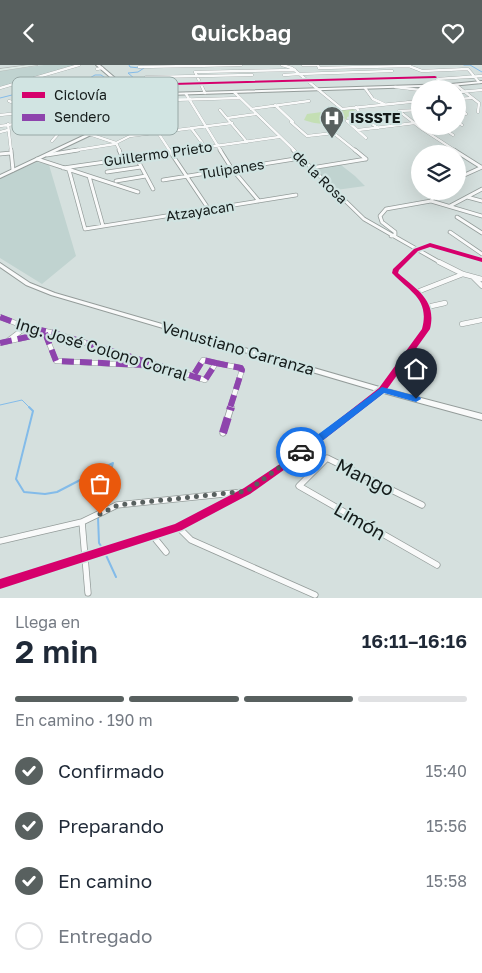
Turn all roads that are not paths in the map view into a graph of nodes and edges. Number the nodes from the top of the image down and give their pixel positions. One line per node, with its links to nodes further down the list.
1 (21, 65): 19 (main road)
2 (36, 65): 19 (main road)
3 (79, 65): 32 (street)
4 (197, 65): 5 (street); 17 (street); 27 (street)
5 (236, 65): 6 (street); 22 (street)
6 (241, 65)
7 (271, 65): 24 (street)
8 (282, 65): 20 (street)
9 (303, 65): 10 (street)
10 (317, 66): 11 (street)
11 (346, 66): 12 (street); 28 (street)
12 (378, 66): 18 (street)
13 (409, 66): 18 (street); 26 (street)
14 (436, 66): 21 (street)
15 (97, 67): 33 (main road)
16 (139, 67): 17 (street)
17 (148, 67): 34 (street)
18 (386, 67): 25 (street)
19 (0, 69)
20 (293, 69): 24 (street); 29 (street)
21 (439, 70): 26 (street); 36 (street)
22 (243, 71): 23 (street); 27 (street)
23 (249, 71): 24 (street); 30 (street)
24 (274, 71)
25 (392, 71): 28 (street); 38 (street)
26 (426, 71): 39 (street)
27 (202, 72): 35 (street)
28 (352, 73): 29 (street); 40 (street)
29 (300, 74): 31 (street); 41 (street)
30 (252, 75): 35 (street); 42 (street)
31 (284, 75)
32 (38, 77)
33 (112, 77)
34 (146, 77): 35 (street)
35 (198, 77): 44 (street)
36 (473, 77): 37 (street); 39 (street); 46 (street)
37 (482, 77)
38 (399, 78): 39 (street); 40 (street)
39 (436, 78)
40 (358, 79): 41 (street); 49 (street)
41 (308, 81): 42 (street); 50 (street)
42 (258, 82): 44 (street); 52 (street)
43 (178, 84): 44 (street)
44 (201, 84): 55 (street)
45 (466, 85): 46 (main road)
46 (480, 85): 53 (street)
47 (394, 87): 48 (main road); 49 (main road); 51 (street)
48 (411, 87)
49 (365, 88): 50 (main road); 70 (street)
50 (316, 89): 52 (main road); 73 (street)
51 (411, 89)
52 (265, 91): 54 (main road)
53 (466, 91)
54 (234, 92): 55 (main road); 59 (street, de la Rosa)
55 (205, 93): 57 (main road)
56 (178, 94): 57 (main road)
57 (186, 94): 63 (street)
58 (466, 94): 61 (street)
59 (240, 98): 63 (street); 74 (street, de la Rosa)
60 (466, 98): 61 (street)
61 (472, 98): 69 (street)
62 (178, 99): 63 (street)
63 (190, 99): 86 (street)
64 (9, 101): 66 (street)
65 (309, 101): 72 (street)
66 (12, 102)
67 (408, 102): 68 (street); 70 (street); 71 (street)
68 (411, 102)
69 (480, 103): 77 (street)
70 (384, 104): 73 (street)
71 (411, 104)
72 (275, 105): 74 (street); 94 (street)
73 (356, 107): 81 (street)
74 (251, 109): 78 (street, de la Rosa)
75 (220, 110): 80 (street)
76 (411, 110): 82 (street)
77 (478, 112)
78 (256, 114): 80 (street); 101 (street, de la Rosa)
79 (1, 115): 85 (street)
80 (227, 118): 83 (street)
81 (363, 119): 89 (street); 92 (street)
82 (411, 120)
83 (232, 123): 86 (street); 104 (street)
84 (411, 124): 89 (street)
85 (4, 125): 90 (street)
86 (206, 126): 88 (street); 106 (street)
87 (326, 127): 94 (street)
88 (191, 128): 91 (street); 107 (street)
89 (378, 128): 92 (street)
90 (8, 130): 93 (street); 108 (street)
91 (178, 130)
92 (358, 130): 102 (street)
93 (0, 132)
94 (334, 133): 120 (street)
95 (57, 135): 103 (street)
96 (87, 135): 111 (main road)
97 (92, 135): 105 (street)
98 (137, 135): 105 (street)
99 (159, 135): 109 (street)
100 (431, 135): 117 (street)
101 (279, 137): 104 (street, Guillermo Prieto); 113 (street, de la Rosa)
102 (366, 137)
103 (52, 141)
104 (247, 142): 106 (street, Guillermo Prieto)
105 (116, 143): 111 (street); 115 (street)
106 (218, 146): 107 (street, Guillermo Prieto); 119 (street)
107 (206, 147): 109 (street, Guillermo Prieto)
108 (11, 153): 110 (street); 121 (street)
109 (171, 153): 112 (street, Guillermo Prieto); 126 (street)
110 (0, 154)
111 (47, 155): 114 (main road)
112 (136, 157): 115 (street, Guillermo Prieto); 116 (street)
113 (301, 158): 119 (street, Tulipanes); 120 (street, de la Rosa)
114 (37, 159): 118 (street, Guillermo Prieto); 121 (main road)
115 (124, 159): 118 (street, Guillermo Prieto)
116 (141, 167): 123 (street); 125 (street)
117 (482, 167): 124 (street)
118 (63, 168): 122 (street)
119 (232, 169): 126 (street, Tulipanes); 136 (street)
120 (311, 169): 146 (street, de la Rosa)
121 (13, 170): 127 (main road)
122 (69, 170): 128 (street); 143 (street)
123 (107, 172)
124 (466, 174)
125 (146, 176): 130 (street); 131 (street)
126 (186, 176): 129 (street, Tulipanes); 140 (street)
127 (0, 177)
128 (89, 177): 133 (street); 143 (street)
129 (163, 180)
130 (116, 181)
131 (153, 189)
132 (482, 189): 135 (street)
133 (138, 192)
134 (296, 195): 136 (street, Atzayacan)
135 (467, 197): 138 (street); 139 (street)
136 (259, 201): 143 (street, Atzayacan)
137 (430, 201): 139 (street); 146 (street)
138 (482, 201)
139 (450, 206): 141 (street)
140 (208, 208)
141 (482, 216)
142 (457, 217): 145 (street)
143 (103, 227)
144 (450, 232): 148 (street)
145 (482, 233)
146 (391, 236): 147 (street, de la Rosa)
147 (416, 250): 149 (street); 151 (street, de la Rosa); 155 (street)
148 (482, 254)
149 (482, 260)
150 (0, 265): 168 (main road, Venustiano Carranza)
151 (463, 274): 152 (street, de la Rosa); 155 (street)
152 (473, 277): 153 (street, de la Rosa); 154 (street)
153 (482, 279)
154 (482, 286)
155 (417, 292): 157 (street)
156 (445, 303): 157 (street)
157 (428, 307): 168 (street)
158 (0, 317): 161 (street, Ing. José Colono Corral)
159 (482, 320): 160 (street)
160 (462, 324)
161 (26, 327): 162 (street, Ing. José Colono Corral); 163 (street)
162 (48, 332): 163 (street); 166 (street, Ing. José Colono Corral); 166 (street)
163 (6, 342): 164 (street)
164 (0, 343)
165 (216, 363): 167 (street); 167 (street, Ing. José Colono Corral); 170 (street)
166 (159, 366): 167 (street, Ing. José Colono Corral)
167 (193, 376)
168 (382, 390): 169 (main road, Venustiano Carranza); 171 (street)
169 (482, 417)
170 (223, 433)
171 (292, 460): 172 (street); 173 (street)
172 (312, 473): 174 (street, Mango); 181 (street, Limón)
173 (247, 491): 175 (street); 176 (street)
174 (422, 505)
175 (82, 522): 178 (street); 180 (street)
176 (178, 527): 177 (street); 184 (street)
177 (153, 535): 179 (street); 180 (street)
178 (0, 541)
179 (166, 552)
180 (86, 555): 182 (street); 183 (street)
181 (437, 565)
182 (0, 584)
183 (88, 593)
184 (315, 595)

